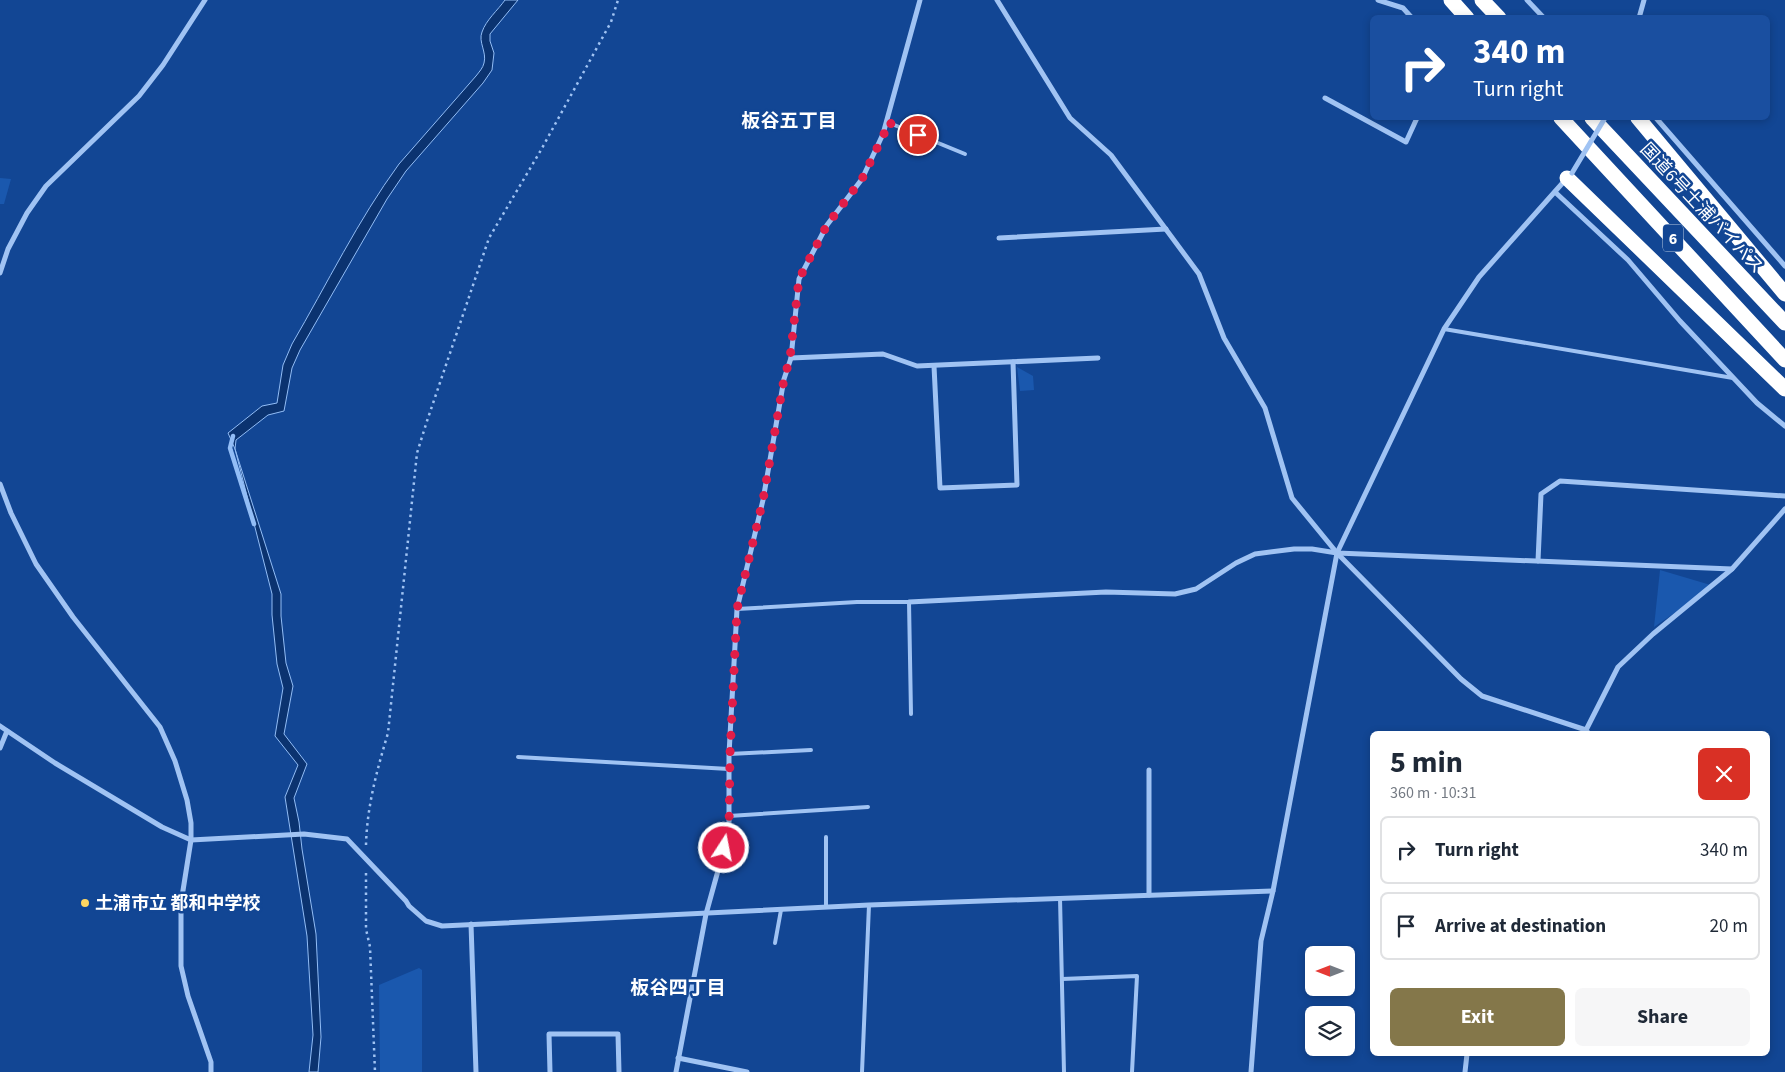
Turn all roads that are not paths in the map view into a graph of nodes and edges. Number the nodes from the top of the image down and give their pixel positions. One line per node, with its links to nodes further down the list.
1 (205, 0): 28 (street)
2 (920, 0): 21 (street)
3 (997, 0): 25 (street)
4 (1378, 0): 9 (street)
5 (1451, 0): 10 (highway)
6 (1482, 0): 11 (highway)
7 (1527, 0): 12 (street)
8 (1644, 0): 13 (street)
9 (1409, 15)
10 (1465, 15)
11 (1495, 15)
12 (1541, 15)
13 (1640, 15)
14 (1325, 98): 15 (street)
15 (1417, 120)
16 (1563, 120): 34 (highway, 6)
17 (1594, 120): 30 (highway, 国道6号土浦バイパス / 6)
18 (1604, 120): 23 (street, bridge)
19 (1640, 120): 29 (highway)
20 (1658, 120): 27 (street)
21 (887, 122): 22 (lane); 32 (street)
22 (965, 154)
23 (1569, 175): 24 (street); 38 (highway)
24 (1555, 192): 31 (street); 37 (street)
25 (1166, 229): 26 (street); 43 (street)
26 (999, 238)
27 (1785, 266)
28 (0, 273)
29 (1785, 294)
30 (1785, 323)
31 (1444, 329): 37 (lane); 43 (street)
32 (790, 358): 36 (street); 47 (street)
33 (1098, 358): 35 (street)
34 (1785, 360)
35 (1013, 362): 36 (street); 36 (street)
36 (934, 366)
37 (1736, 378): 39 (street)
38 (1785, 389)
39 (1785, 426)
40 (0, 484): 62 (street)
41 (1785, 496): 44 (street)
42 (1785, 509): 45 (street)
43 (1337, 553): 44 (street); 46 (street); 51 (street); 63 (street)
44 (1538, 561): 45 (street)
45 (1732, 569): 52 (street)
46 (909, 602): 47 (lane); 48 (lane)
47 (737, 609): 55 (street)
48 (911, 714)
49 (0, 726): 50 (street)
50 (7, 731): 53 (street); 62 (street)
51 (1584, 731)
52 (1587, 731)
53 (0, 748)
54 (811, 750): 55 (lane)
55 (730, 754): 57 (street)
56 (518, 757): 57 (lane)
57 (729, 769): 60 (street)
58 (1149, 770): 64 (street)
59 (868, 807): 60 (lane)
60 (729, 816): 69 (street)
61 (826, 837): 67 (lane)
62 (191, 840): 70 (street); 75 (street)
63 (1273, 890): 64 (street); 84 (street)
64 (1149, 895): 65 (street)
65 (1060, 898): 66 (street); 72 (lane)
66 (869, 905): 67 (street); 81 (lane)
67 (826, 907): 68 (street)
68 (781, 910): 69 (street); 71 (lane)
69 (706, 914): 70 (street); 74 (street)
70 (471, 924): 76 (street)
71 (775, 944)
72 (1062, 979): 82 (lane); 83 (lane)
73 (1466, 1056): 85 (street)
74 (678, 1058): 79 (street); 80 (street)
75 (211, 1072)
76 (476, 1072)
77 (550, 1072): 78 (street)
78 (619, 1072)
79 (676, 1072)
80 (747, 1072)
81 (862, 1072)
82 (1064, 1072)
83 (1132, 1072)
84 (1251, 1072)
85 (1465, 1072): 86 (lane)
86 (1471, 1072)

